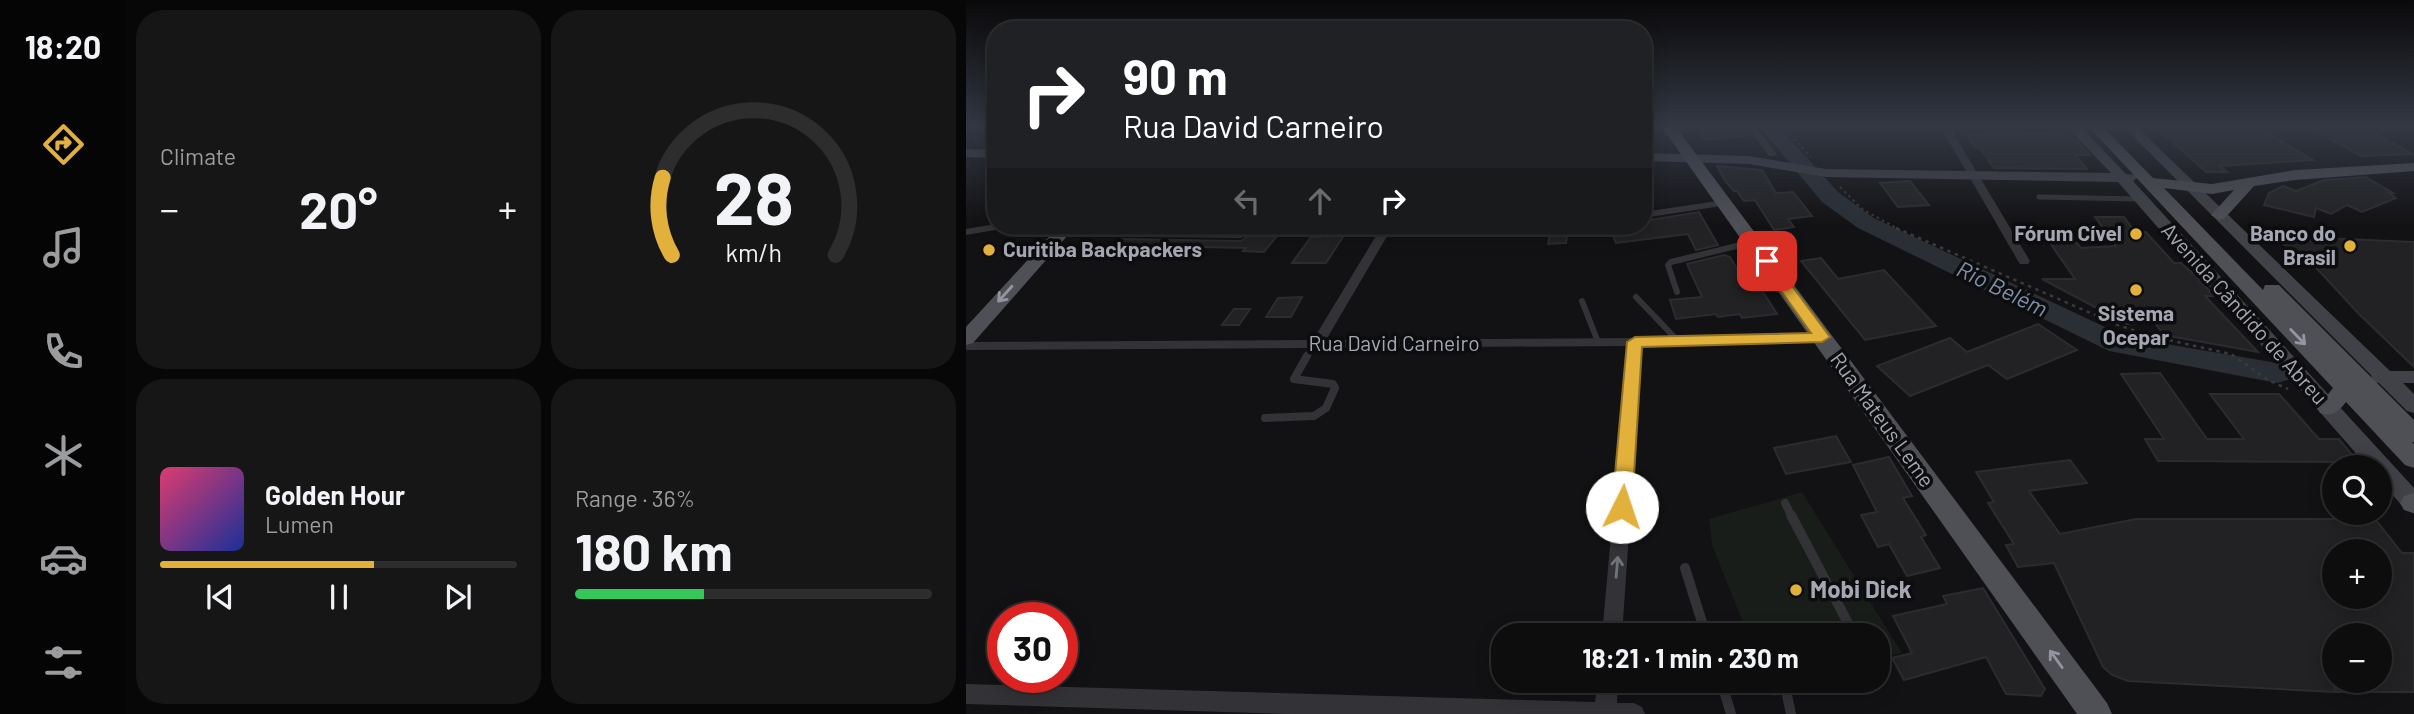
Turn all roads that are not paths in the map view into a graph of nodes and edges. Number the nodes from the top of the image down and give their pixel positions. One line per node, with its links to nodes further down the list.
1 (1692, 159): 16 (main road, Rua Mateus Leme)
2 (1729, 159): 9 (street)
3 (1964, 159): 9 (street)
4 (2106, 159): 10 (street, Avenida Cândido de Abreu)
5 (2121, 159): 14 (main road, Avenida Cândido de Abreu)
6 (2144, 159): 12 (main road, Avenida Cândido de Abreu)
7 (2163, 159): 13 (street)
8 (2414, 167): 11 (main road)
9 (1973, 175): 10 (street); 24 (street)
10 (2122, 177): 14 (street, Avenida Cândido de Abreu)
11 (2249, 183): 13 (main road); 18 (main road)
12 (2169, 185): 13 (main road); 14 (main road); 37 (main road, Avenida Cândido de Abreu)
13 (2192, 188): 18 (street)
14 (2145, 191): 15 (lane); 37 (main road, Avenida Cândido de Abreu, one-way to 37); 39 (street, Avenida Cândido de Abreu)
15 (2039, 197)
16 (1724, 203): 17 (street); 23 (main road, Rua Mateus Leme)
17 (1652, 214)
18 (2219, 215): 35 (street)
19 (987, 228): 20 (street)
20 (966, 232)
21 (1060, 235): 29 (main road, one-way to 29)
22 (1382, 235): 33 (street)
23 (1753, 242): 25 (lane); 28 (main road, Rua Mateus Leme)
24 (2024, 261)
25 (1677, 292)
26 (1636, 297): 32 (lane)
27 (1582, 301): 30 (lane)
28 (1822, 337): 32 (street, Rua David Carneiro); 57 (main road, Rua Mateus Leme, one-way to 28)
29 (966, 339)
30 (1598, 342): 31 (street, Rua David Carneiro); 33 (street, Rua David Carneiro)
31 (1635, 342): 32 (street, Rua David Carneiro); 46 (street, one-way to 31)
32 (1679, 342)
33 (1317, 344): 34 (street, Rua David Carneiro); 40 (lane)
34 (966, 346)
35 (2384, 377): 36 (street); 37 (street); 38 (street)
36 (2414, 377)
37 (2352, 383): 39 (main road); 41 (main road, Avenida Cândido de Abreu); 42 (main road, Avenida Cândido de Abreu)
38 (2414, 406)
39 (2329, 408): 44 (street, Avenida Cândido de Abreu)
40 (1265, 418)
41 (2414, 434)
42 (2414, 459)
43 (1785, 503): 48 (lane)
44 (2414, 503)
45 (1685, 568): 47 (lane)
46 (1613, 623)
47 (1702, 623)
48 (1848, 623)
49 (1607, 693): 53 (street)
50 (1725, 693): 55 (lane)
51 (1787, 693): 56 (lane)
52 (966, 694): 53 (street)
53 (1605, 714): 54 (street)
54 (1634, 714)
55 (1731, 714)
56 (1791, 714)
57 (2096, 714)

